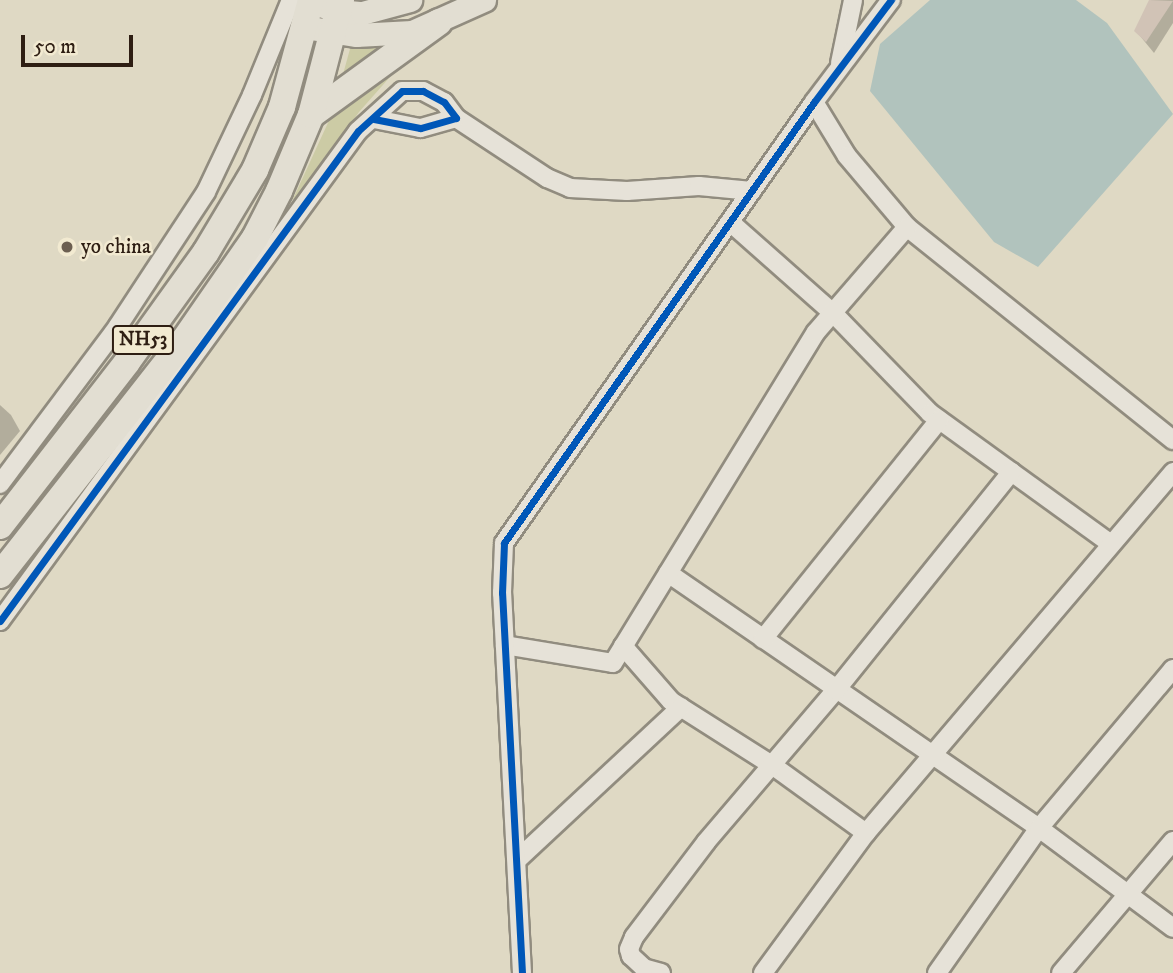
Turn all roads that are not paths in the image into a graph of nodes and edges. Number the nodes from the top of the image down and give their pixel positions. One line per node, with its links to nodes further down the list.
1 (410, 0): 6 (main road)
2 (484, 0): 7 (main road)
3 (853, 0): 8 (street)
4 (891, 0): 8 (street)
5 (304, 7): 6 (main road); 21 (street); 22 (highway, NH53)
6 (338, 14): 7 (main road); 10 (highway, NH53)
7 (439, 22): 10 (highway)
8 (839, 70): 9 (street)
9 (814, 102): 13 (street); 15 (street)
10 (311, 115): 25 (highway, NH53)
11 (456, 118): 12 (street); 12 (street); 13 (street)
12 (374, 119): 26 (street)
13 (752, 191): 14 (street)
14 (730, 222): 16 (street); 28 (street)
15 (908, 228): 16 (street); 18 (street)
16 (833, 313): 17 (street); 24 (street)
17 (939, 420): 19 (street); 27 (street)
18 (1173, 440)
19 (1011, 472): 23 (street); 31 (street)
20 (1173, 472): 23 (street)
21 (0, 484)
22 (0, 526)
23 (1111, 544): 33 (street)
24 (668, 573): 27 (street); 29 (street)
25 (0, 575)
26 (0, 621)
27 (763, 639): 31 (street)
28 (505, 645): 29 (street); 38 (street)
29 (623, 646): 32 (street)
30 (1173, 669): 35 (street)
31 (836, 690): 33 (street); 34 (street)
32 (681, 707): 34 (street); 38 (street)
33 (933, 754): 35 (street); 36 (street)
34 (772, 765): 36 (street); 42 (street)
35 (1040, 828): 39 (street); 44 (street)
36 (866, 833): 43 (street)
37 (1173, 841): 39 (street)
38 (517, 860): 41 (street)
39 (1128, 894): 40 (street); 45 (street)
40 (1173, 928)
41 (522, 973)
42 (661, 973)
43 (763, 973)
44 (937, 973)
45 (1061, 973)

